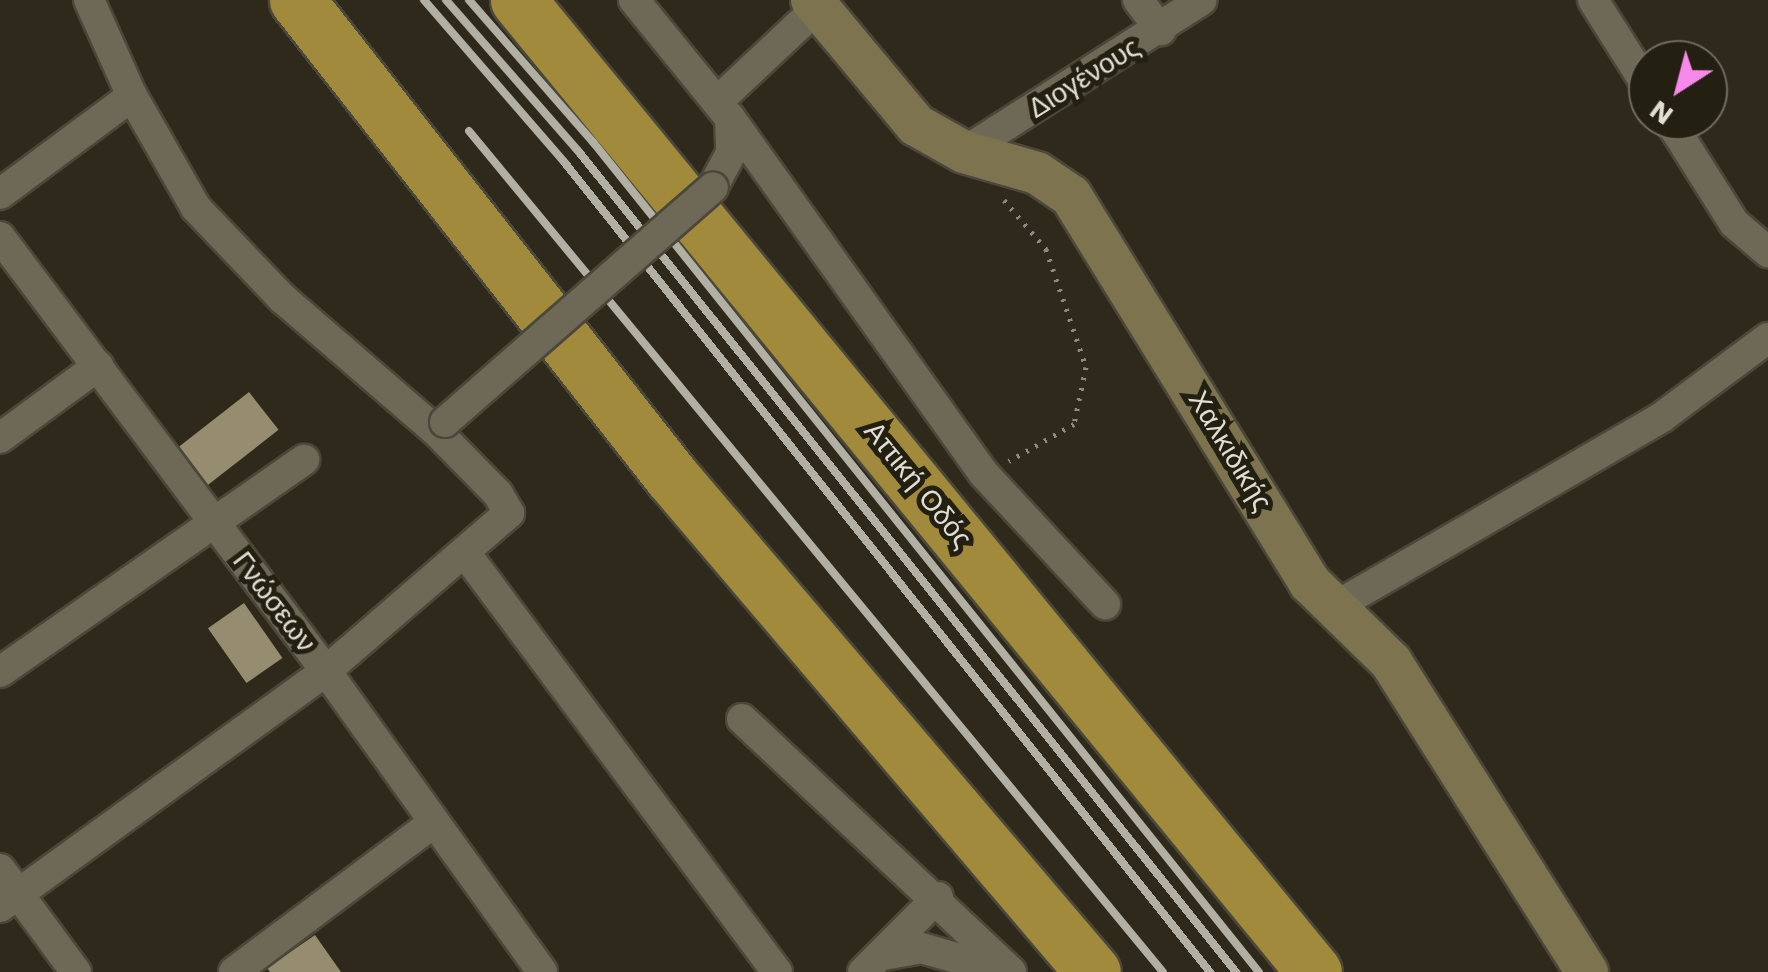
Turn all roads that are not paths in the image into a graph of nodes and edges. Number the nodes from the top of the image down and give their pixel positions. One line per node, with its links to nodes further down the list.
1 (89, 0): 11 (street)
2 (297, 0): 41 (highway)
3 (518, 0): 42 (highway, Αττική Οδός)
4 (634, 0): 12 (street)
5 (1138, 0): 9 (street)
6 (1202, 0): 9 (street, Διογένους)
7 (1593, 0): 10 (street)
8 (807, 11): 12 (street); 14 (street, Χαλκιδικής)
9 (1161, 30): 14 (street, Διογένους)
10 (1628, 55)
11 (132, 96): 15 (street); 20 (street)
12 (724, 109): 20 (street, bridge); 25 (street)
13 (1682, 140): 17 (street)
14 (964, 152): 26 (street, Χαλκιδικής)
15 (0, 194)
16 (0, 237): 19 (street, Γνώσεων)
17 (1768, 252)
18 (1768, 338): 26 (street)
19 (98, 366): 21 (street); 23 (street, Γνώσεων)
20 (440, 426): 24 (street)
21 (0, 438)
22 (304, 460): 23 (street)
23 (212, 521): 27 (street, Γνώσεων); 28 (street)
24 (466, 554): 27 (street); 38 (street)
25 (1105, 604)
26 (1330, 609): 43 (street, Χαλκιδικής)
27 (326, 670): 30 (street, Γνώσεων); 33 (street)
28 (0, 672)
29 (742, 719): 32 (street)
30 (433, 823): 36 (street); 37 (street, Γνώσεων)
31 (0, 869): 33 (street)
32 (938, 897): 34 (street); 40 (street)
33 (9, 901): 35 (street)
34 (873, 964): 39 (street)
35 (76, 972)
36 (234, 972)
37 (542, 972)
38 (777, 972)
39 (978, 972)
40 (1011, 972)
41 (1093, 972)
42 (1314, 972)
43 (1586, 972)

